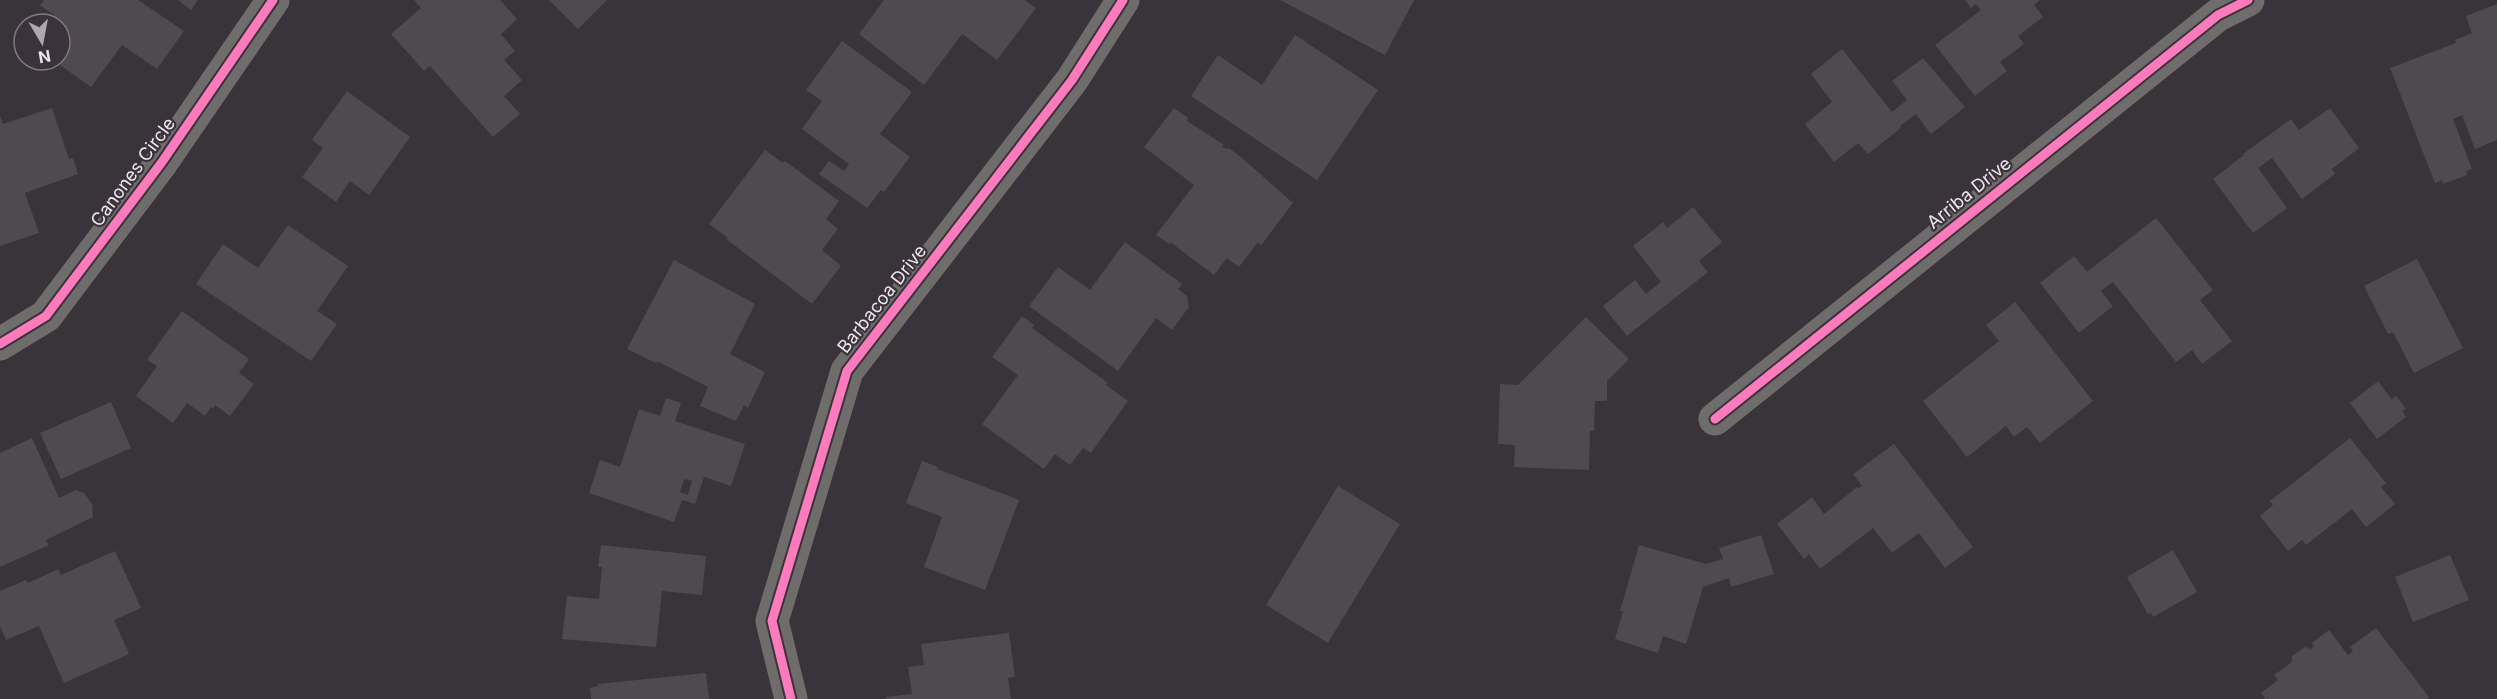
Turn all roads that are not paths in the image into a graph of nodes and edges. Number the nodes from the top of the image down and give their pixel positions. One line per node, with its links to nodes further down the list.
1 (273, 0): 4 (street, Canones Circle)
2 (1123, 0): 6 (street, Barbacoa Drive)
3 (2248, 0): 5 (street, Arriba Drive)
4 (0, 344)
5 (1715, 418)
6 (791, 699)

